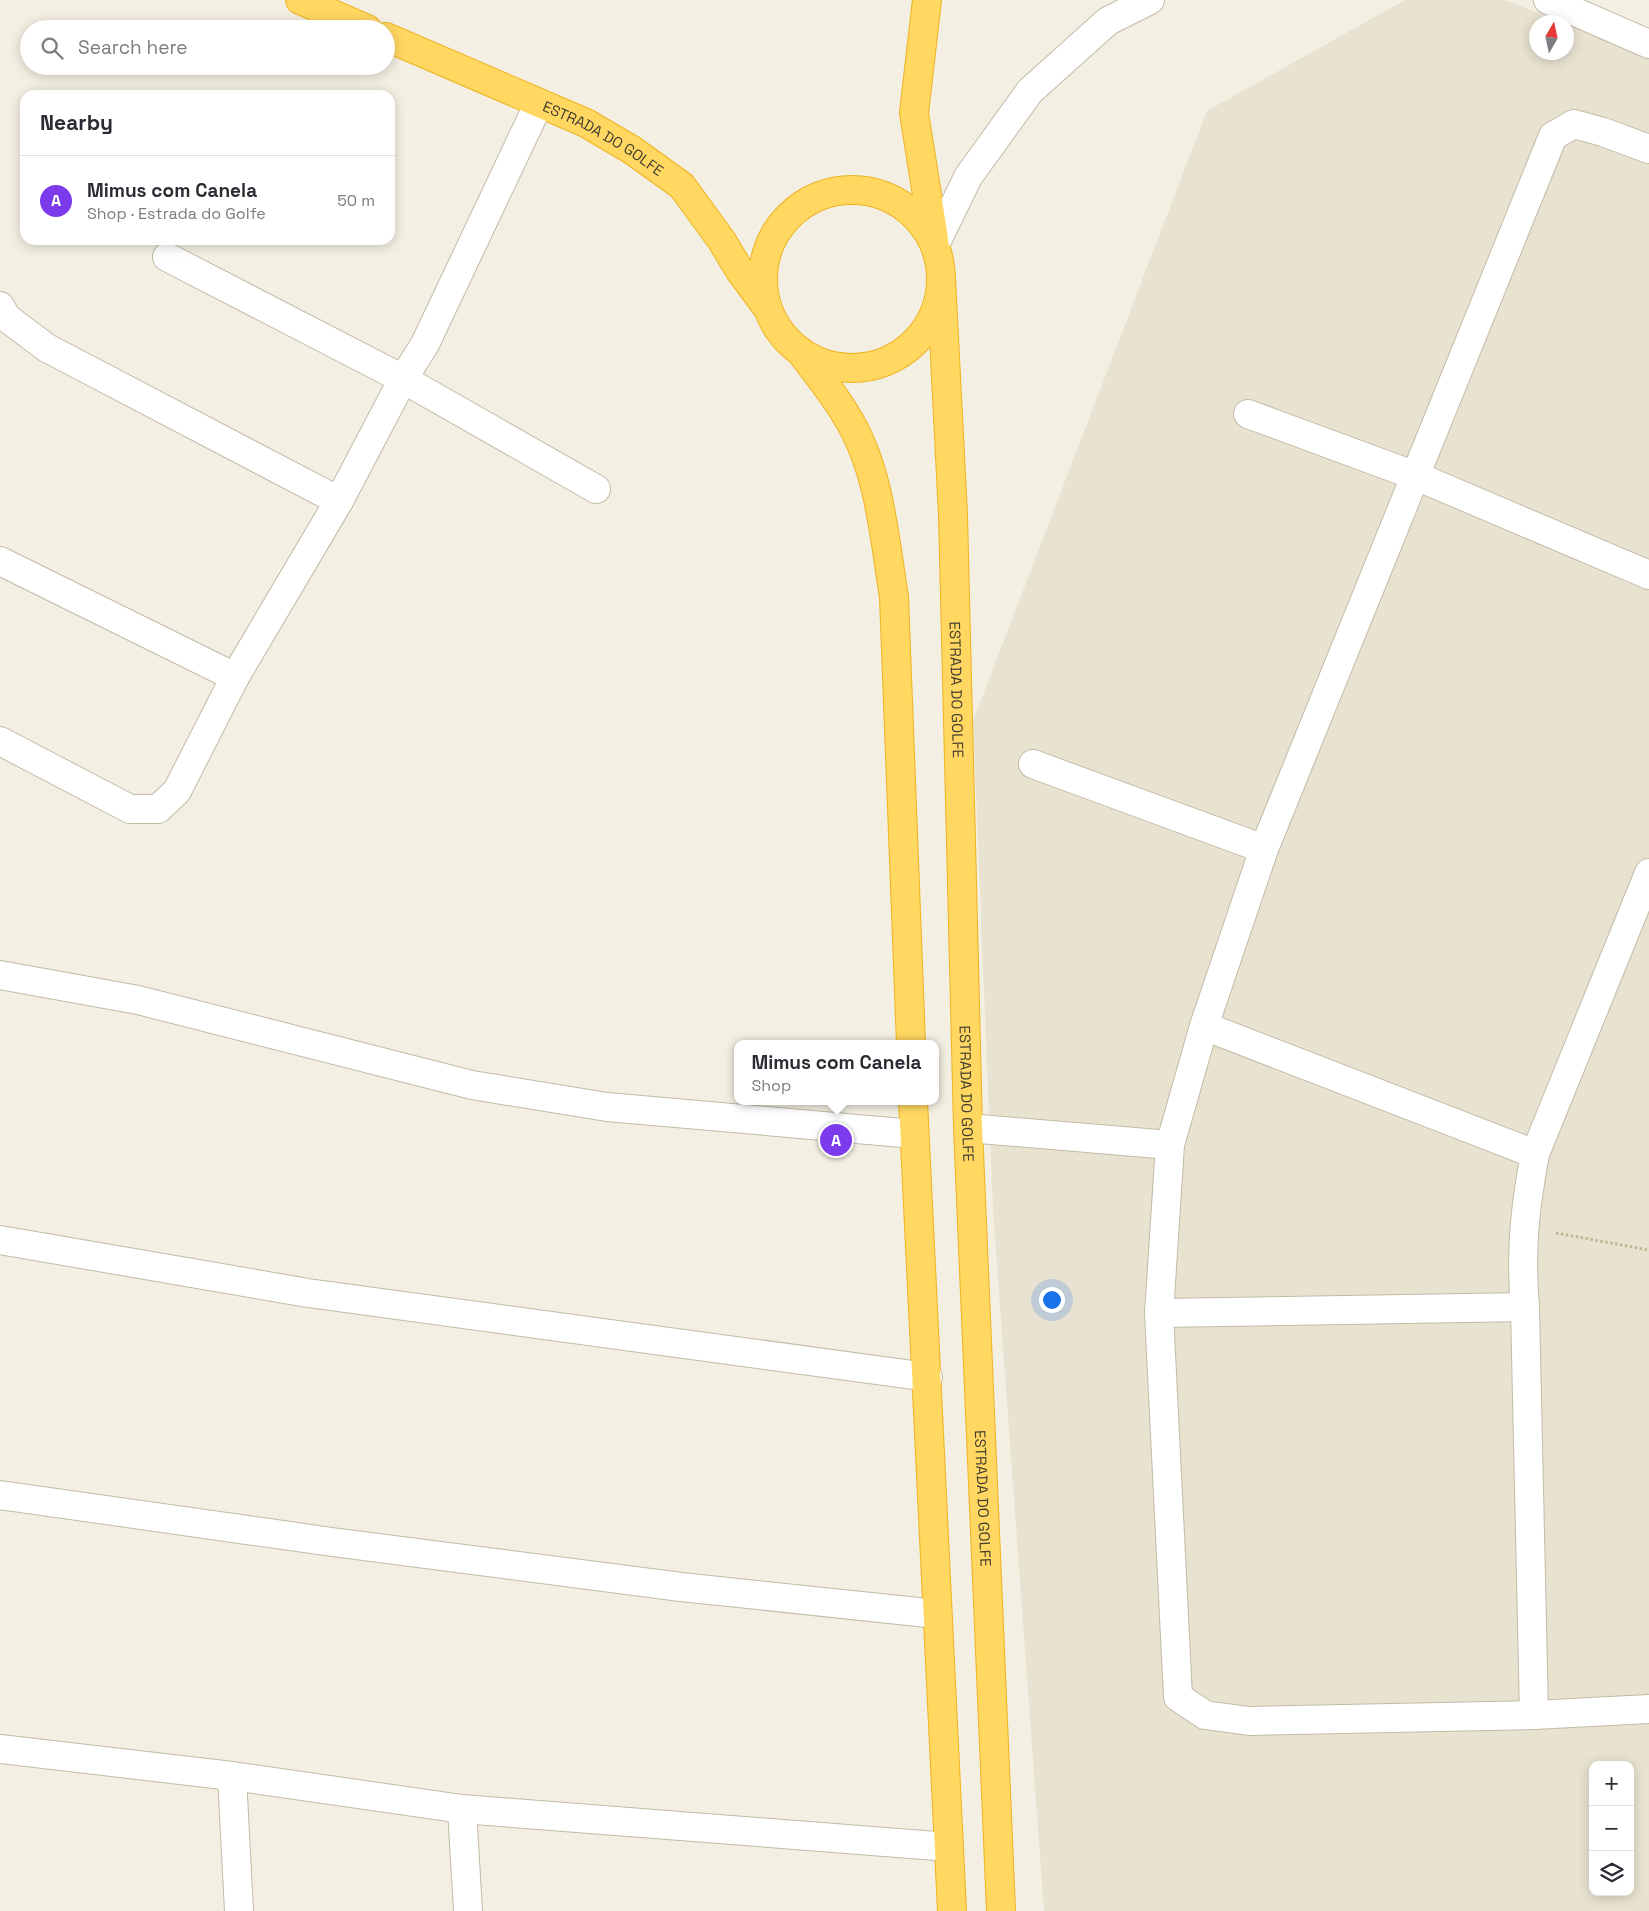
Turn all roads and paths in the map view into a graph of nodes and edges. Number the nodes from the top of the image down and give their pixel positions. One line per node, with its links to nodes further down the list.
1 (300, 0): 5 (highway)
2 (927, 0): 10 (highway)
3 (1150, 0): 10 (street)
4 (1548, 0): 7 (street)
5 (346, 20)
6 (395, 41): 8 (highway, ESTRADA DO GOLFE)
7 (1649, 44)
8 (539, 103): 14 (highway, ESTRADA DO GOLFE); 16 (street)
9 (1649, 148): 18 (street)
10 (935, 245): 12 (highway, ESTRADA DO GOLFE); 14 (highway, ESTRADA DO GOLFE)
11 (167, 257): 16 (street)
12 (941, 278): 15 (highway, ESTRADA DO GOLFE); 32 (highway, ESTRADA DO GOLFE)
13 (0, 306): 20 (street)
14 (767, 307): 15 (highway, ESTRADA DO GOLFE)
15 (801, 352): 30 (highway, ESTRADA DO GOLFE)
16 (403, 379): 19 (street); 20 (street)
17 (1248, 414): 18 (street)
18 (1416, 476): 22 (street); 26 (street)
19 (596, 489)
20 (338, 500): 23 (street)
21 (0, 561): 23 (street)
22 (1649, 575)
23 (235, 677): 24 (street)
24 (0, 741)
25 (1033, 764): 26 (street)
26 (1264, 849): 29 (street)
27 (1649, 873): 35 (street)
28 (0, 975): 33 (street)
29 (1204, 1026): 34 (street); 35 (street)
30 (911, 1040)
31 (913, 1105): 33 (highway)
32 (968, 1128): 34 (street); 53 (highway, ESTRADA DO GOLFE)
33 (914, 1134): 41 (highway)
34 (1170, 1145): 40 (street)
35 (1535, 1154): 36 (street)
36 (1524, 1228): 38 (path); 39 (street)
37 (0, 1240): 41 (street)
38 (1649, 1250)
39 (1525, 1307): 40 (street); 45 (street)
40 (1159, 1314): 45 (street)
41 (928, 1377): 43 (highway)
42 (0, 1495): 43 (street)
43 (937, 1614): 49 (highway)
44 (1649, 1709): 45 (street)
45 (1534, 1715)
46 (0, 1749): 47 (street)
47 (232, 1776): 48 (street); 50 (street)
48 (462, 1809): 49 (street); 51 (street)
49 (949, 1847): 52 (highway)
50 (239, 1911)
51 (468, 1911)
52 (952, 1911)
53 (1001, 1911)

